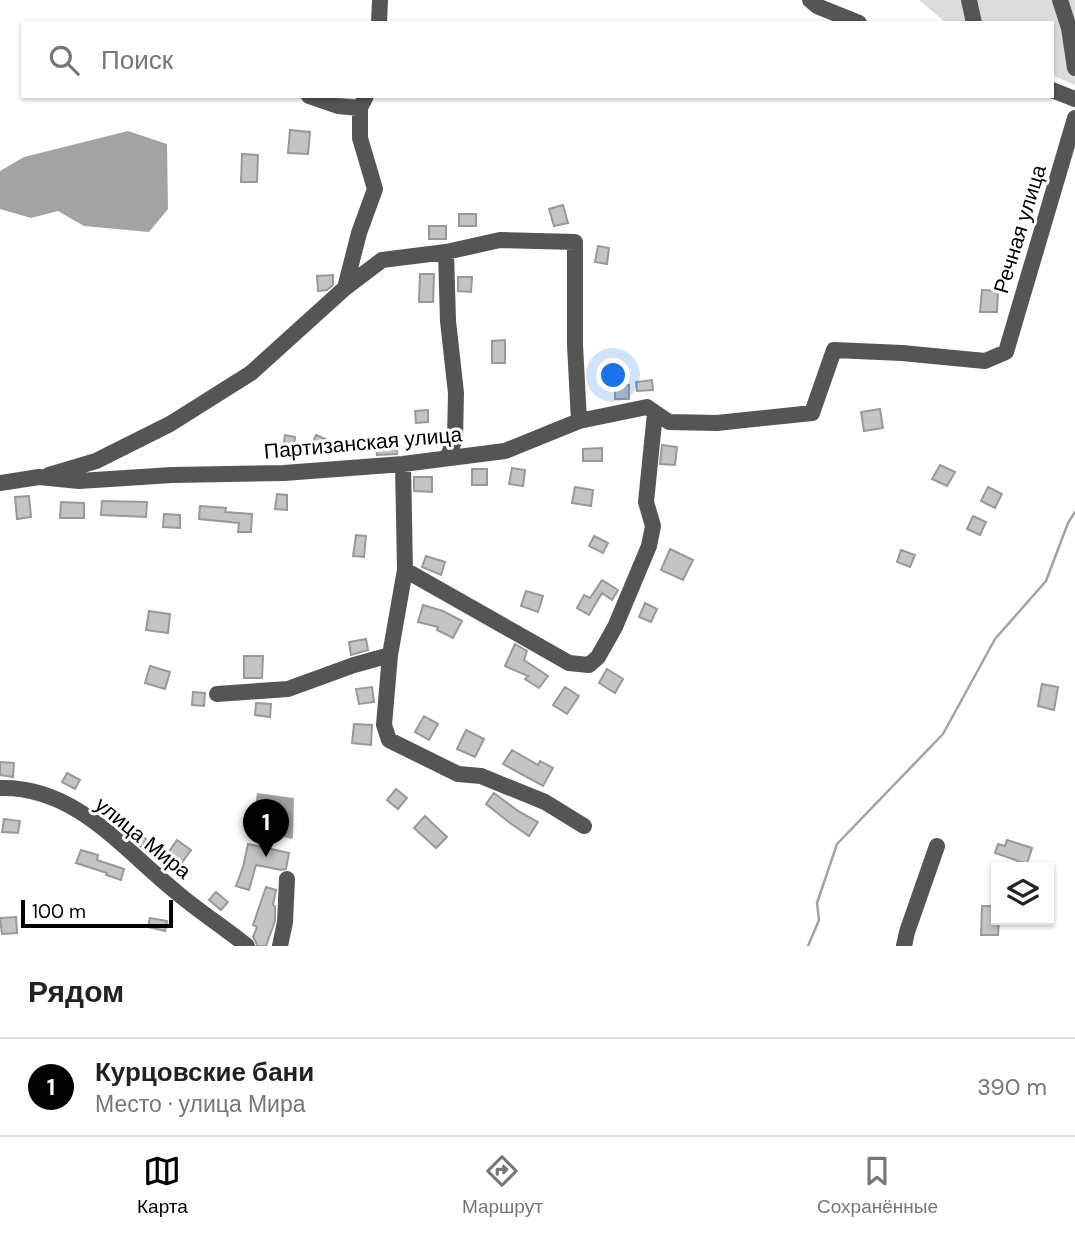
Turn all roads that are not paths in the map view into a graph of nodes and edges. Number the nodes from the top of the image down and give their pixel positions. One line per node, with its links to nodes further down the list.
1 (380, 0): 5 (street)
2 (810, 0): 6 (street)
3 (969, 0): 7 (street)
4 (1060, 0): 8 (street)
5 (379, 21)
6 (854, 21)
7 (974, 21)
8 (1075, 68)
9 (1054, 91): 11 (street)
10 (315, 98): 12 (street)
11 (1075, 99)
12 (363, 102): 15 (street)
13 (1075, 118): 16 (street, Речная улица)
14 (446, 252): 15 (street); 18 (street); 19 (street)
15 (345, 288): 21 (street)
16 (1006, 352): 17 (street, Партизанская улица)
17 (655, 413): 18 (street, Партизанская улица); 23 (street)
18 (579, 421): 19 (street, Партизанская улица)
19 (447, 458): 20 (street, Партизанская улица)
20 (403, 464): 21 (street, Партизанская улица); 23 (street)
21 (39, 477): 22 (street, Партизанская улица)
22 (0, 483)
23 (405, 570): 24 (street)
24 (390, 655): 25 (street); 27 (street)
25 (217, 695)
26 (0, 788): 30 (street, улица Мира)
27 (584, 826)
28 (937, 846): 32 (street)
29 (288, 879): 31 (street)
30 (247, 946)
31 (280, 946)
32 (904, 946)

